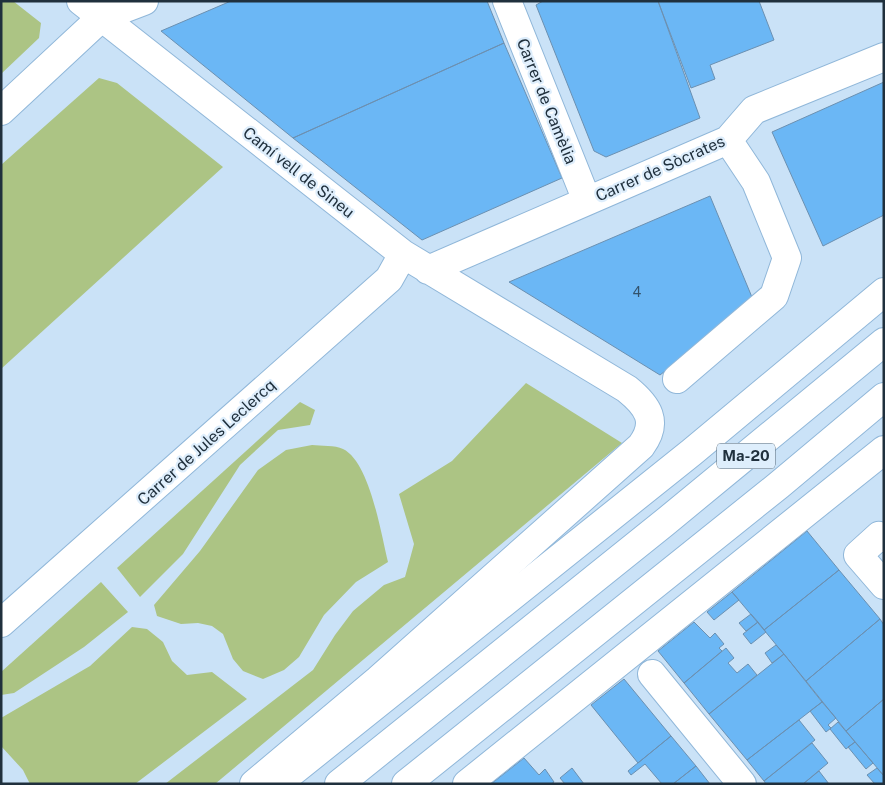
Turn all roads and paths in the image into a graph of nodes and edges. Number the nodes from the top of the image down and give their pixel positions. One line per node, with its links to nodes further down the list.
1 (81, 1): 4 (main road, Camí vell de Sineu)
2 (144, 1): 4 (main road)
3 (507, 1): 8 (main road, Carrer de Camèlia)
4 (102, 17): 6 (main road); 9 (main road, Camí vell de Sineu)
5 (884, 57): 7 (main road, Carrer de Sòcrates)
6 (1, 111)
7 (728, 140): 8 (main road, Carrer de Sòcrates); 13 (main road)
8 (587, 201): 10 (main road, Carrer de Sòcrates)
9 (403, 254): 10 (main road, Camí vell de Sineu); 18 (main road, Carrer de Jules Leclercq)
10 (428, 270): 20 (main road, Camí vell de Sineu)
11 (884, 292): 21 (main road)
12 (884, 342): 22 (main road, Ma-20)
13 (677, 380)
14 (884, 397): 23 (main road, Ma-20)
15 (884, 450): 24 (main road)
16 (884, 538): 17 (main road)
17 (884, 585)
18 (1, 623)
19 (652, 674): 25 (main road)
20 (254, 784)
21 (277, 784)
22 (339, 784)
23 (406, 784)
24 (467, 784)
25 (742, 784)

